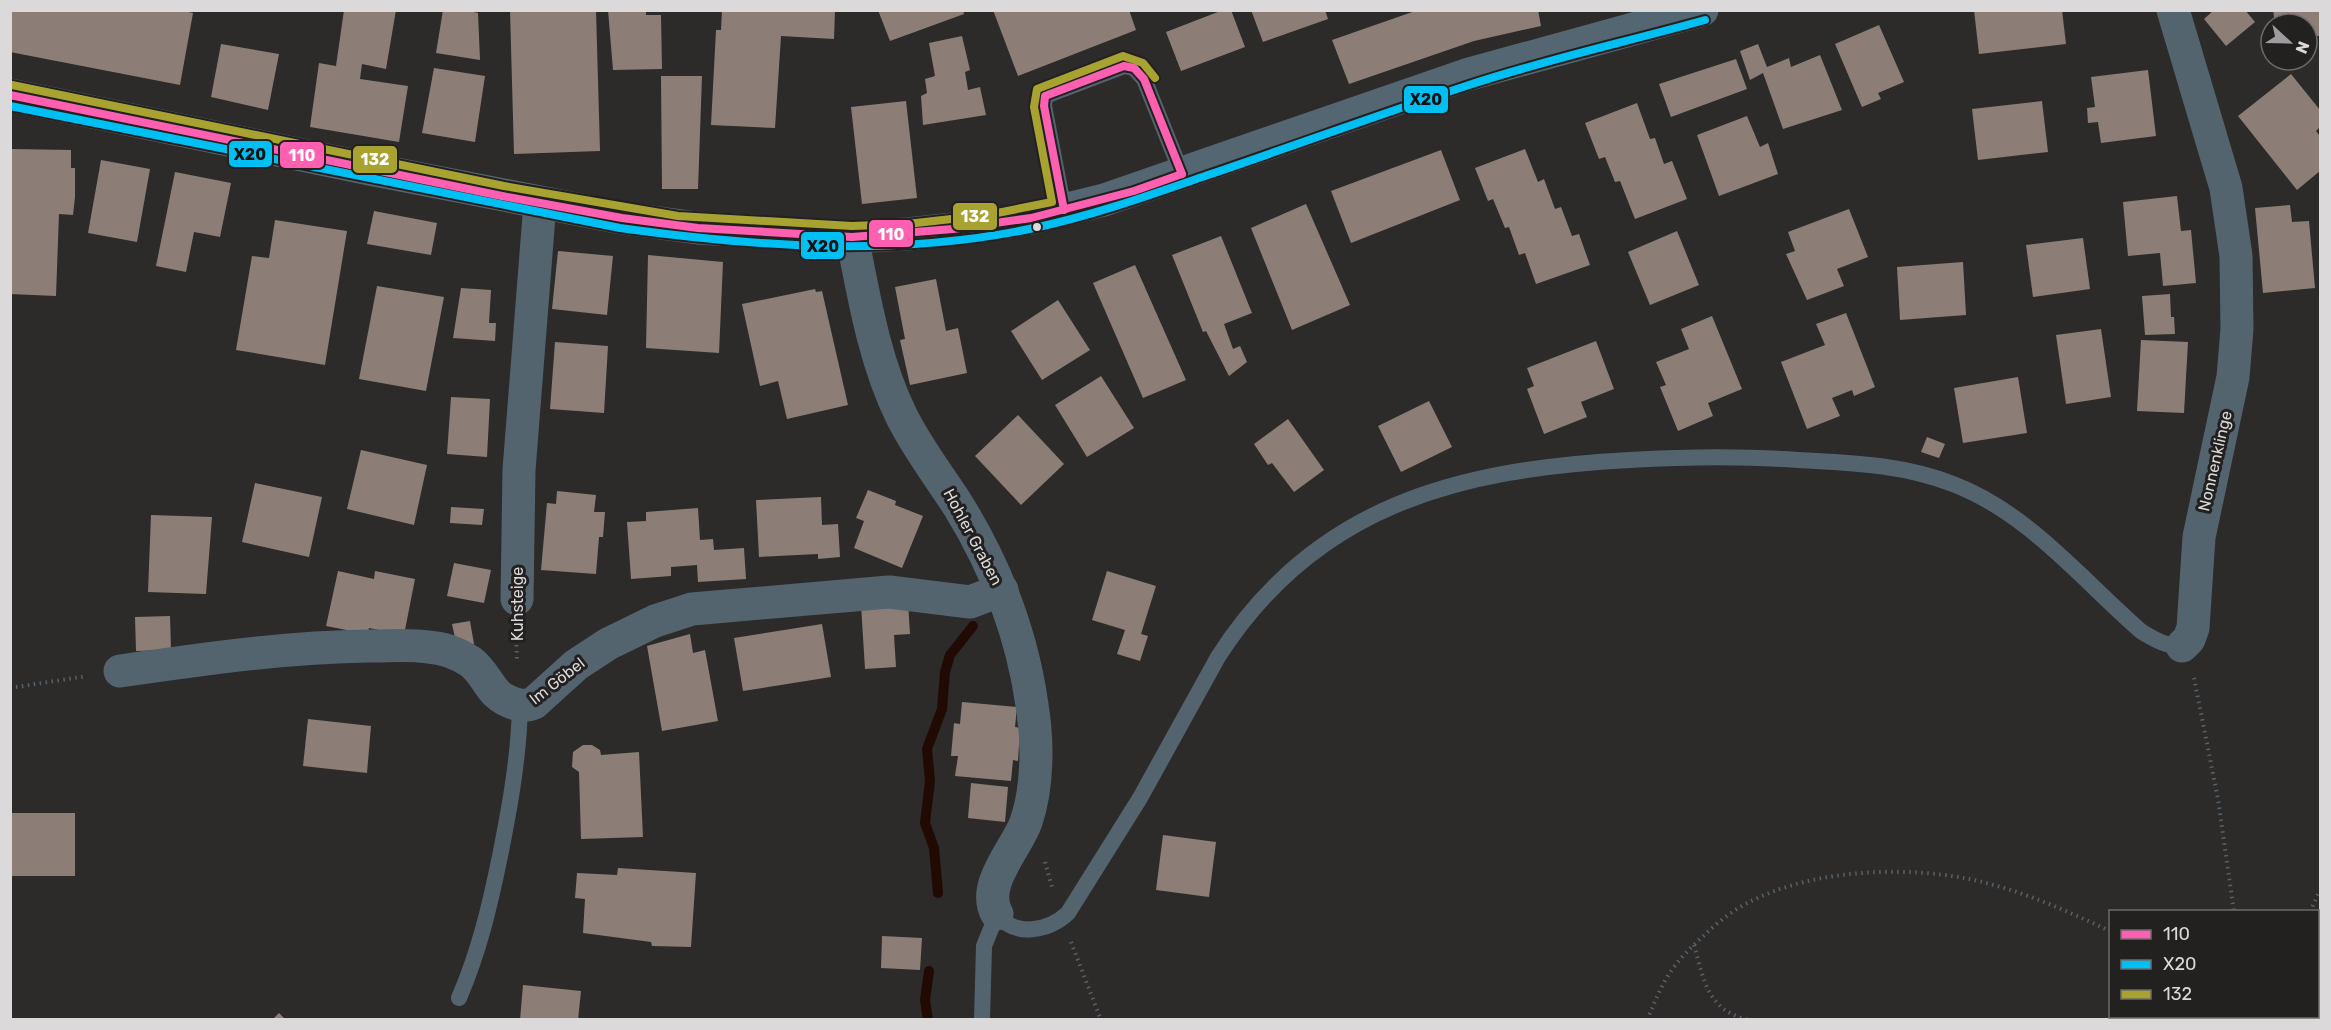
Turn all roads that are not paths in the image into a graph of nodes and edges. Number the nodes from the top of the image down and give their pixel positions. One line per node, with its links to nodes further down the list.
1 (1702, 10): 4 (main road)
2 (2173, 10): 10 (street, Nonnenklinge)
3 (10, 95): 5 (main road)
4 (1182, 174): 6 (main road); 6 (lane)
5 (540, 202): 7 (main road); 9 (street, Kuhsteige)
6 (1064, 210): 7 (main road)
7 (852, 237): 8 (street, Hohler Graben)
8 (1002, 590): 12 (street, Im Göbel); 13 (street, Hohler Graben)
9 (516, 599)
10 (2182, 646): 13 (lane)
11 (120, 671): 12 (street, Im Göbel)
12 (520, 705): 14 (lane)
13 (997, 914): 15 (lane, Hohler Graben)
14 (459, 999)
15 (982, 1020)

